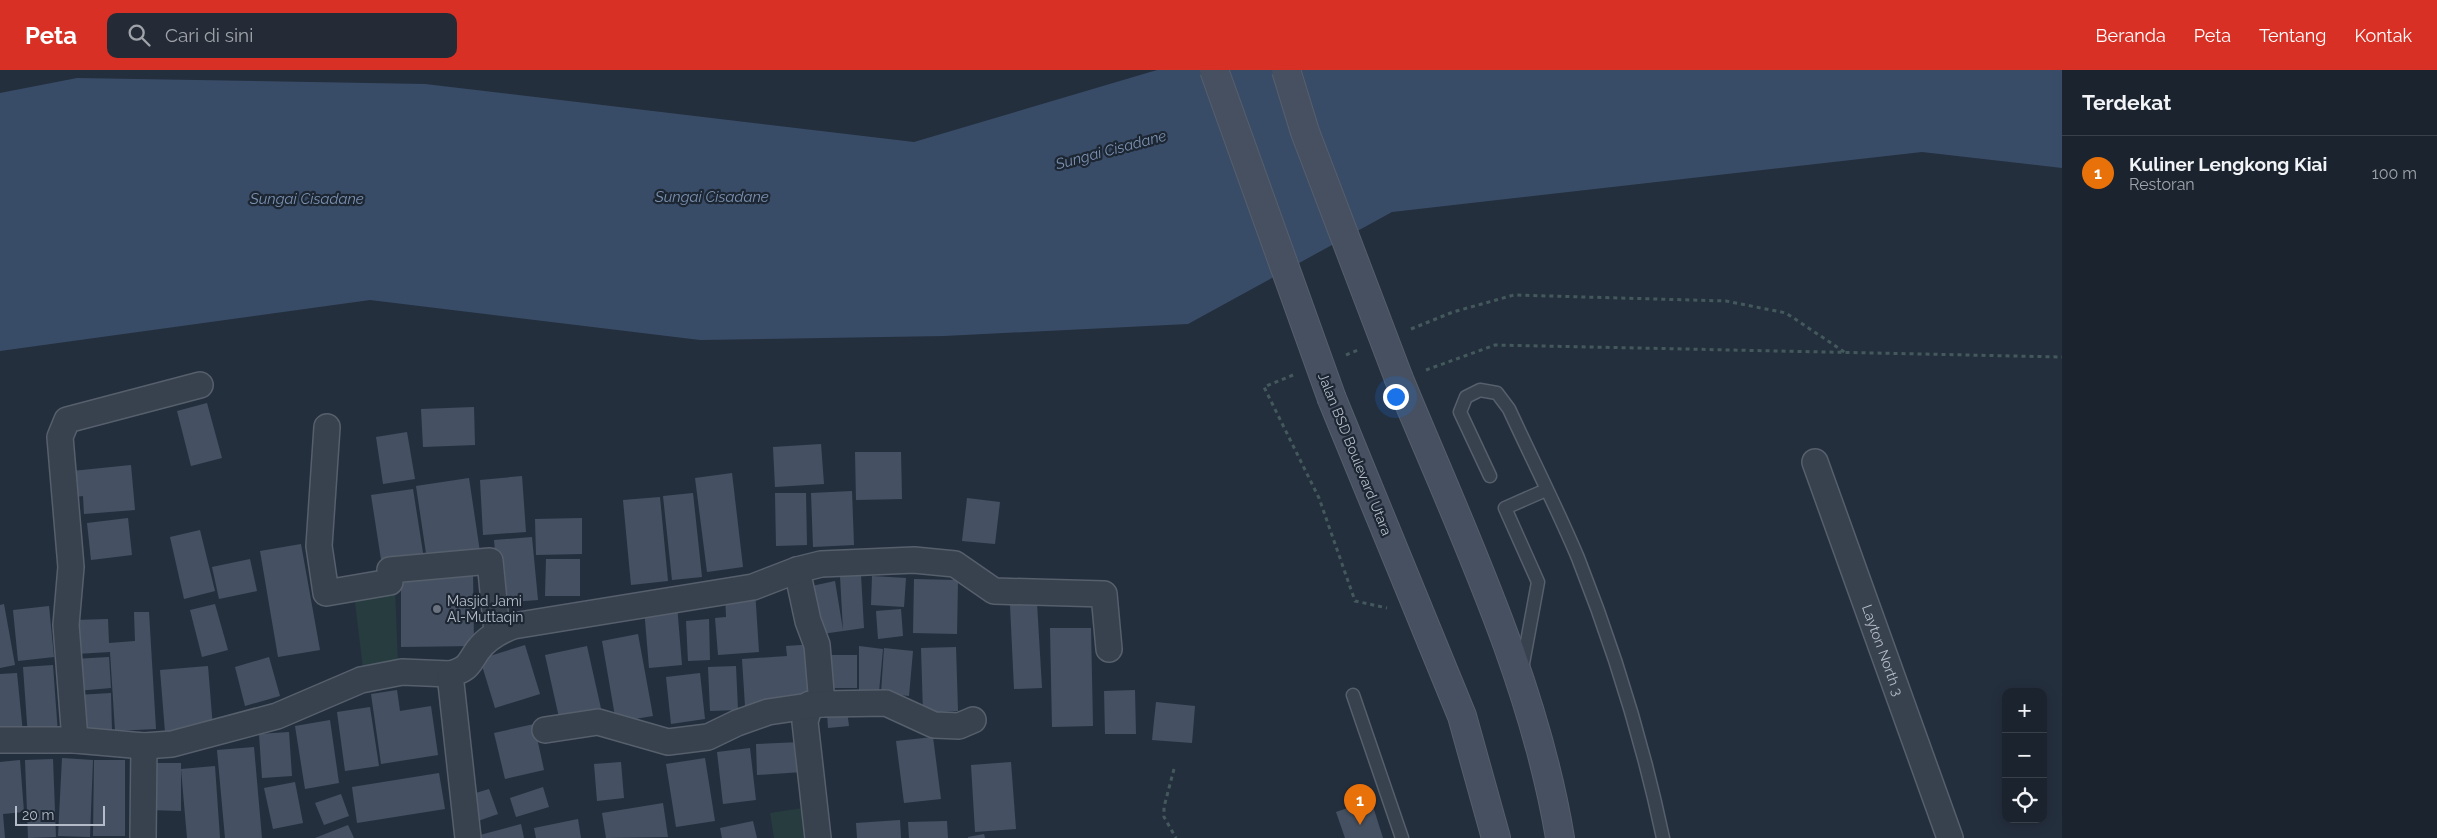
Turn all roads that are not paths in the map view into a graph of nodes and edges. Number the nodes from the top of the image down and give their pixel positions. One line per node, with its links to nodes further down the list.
1 (1214, 70): 24 (main road, Jalan BSD Boulevard Utara, bridge)
2 (1286, 70): 12 (main road, bridge)
3 (200, 385): 18 (street)
4 (326, 427): 9 (street)
5 (1815, 462): 27 (street, Layton North 3)
6 (1490, 476): 7 (lane)
7 (1546, 490): 12 (lane); 26 (lane)
8 (797, 570): 9 (street); 10 (street); 14 (street)
9 (498, 632): 11 (street)
10 (1109, 649)
11 (450, 674): 19 (street); 21 (street)
12 (1520, 681): 25 (main road)
13 (1353, 695): 23 (lane)
14 (816, 704): 15 (street); 16 (street); 22 (street)
15 (973, 720)
16 (546, 730)
17 (0, 740): 18 (street)
18 (75, 740): 19 (street)
19 (144, 746): 20 (street)
20 (143, 838)
21 (468, 838)
22 (818, 838)
23 (1402, 838)
24 (1496, 838)
25 (1560, 838)
26 (1663, 838)
27 (1950, 838)

